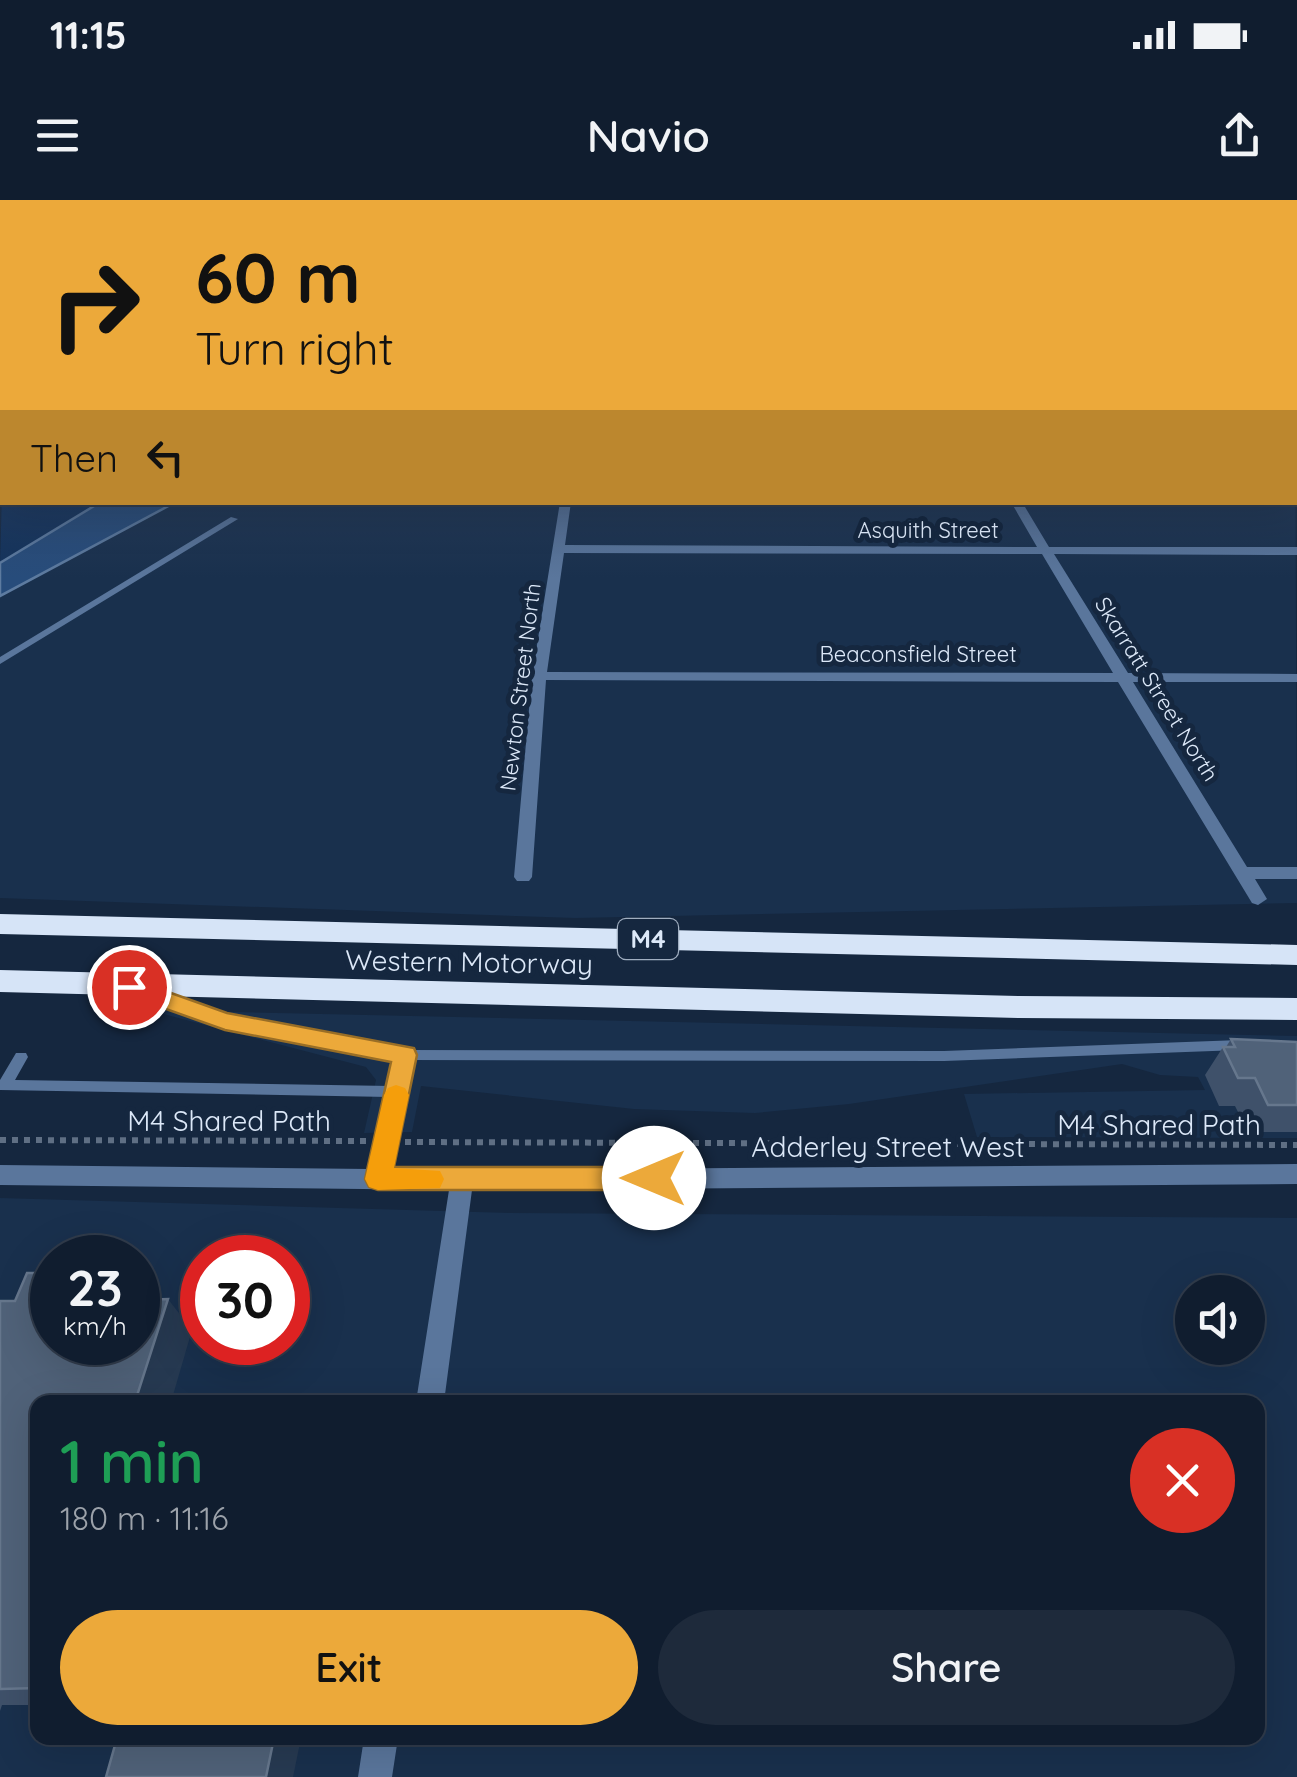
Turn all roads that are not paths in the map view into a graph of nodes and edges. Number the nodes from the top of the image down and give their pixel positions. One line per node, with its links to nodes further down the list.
1 (566, 505): 4 (street, Newton Street North)
2 (1018, 505): 5 (street, Skarratt Street North)
3 (234, 520): 7 (lane)
4 (559, 549): 5 (street, Asquith Street); 8 (street, Newton Street North)
5 (1046, 551): 6 (street, Asquith Street); 9 (street, Skarratt Street North)
6 (1297, 551)
7 (0, 660)
8 (539, 676): 9 (street, Beaconsfield Street); 13 (street, Newton Street North)
9 (1124, 677): 10 (street, Beaconsfield Street); 12 (street, Skarratt Street North)
10 (1297, 678)
11 (1297, 873): 12 (street)
12 (1244, 874): 14 (street, Skarratt Street North)
13 (523, 878)
14 (1258, 899)
15 (0, 924): 16 (highway, Western Motorway / M4)
16 (1297, 955)
17 (0, 980): 18 (highway, Western Motorway / M4)
18 (129, 987): 19 (highway, Western Motorway / M4); 21 (lane)
19 (1297, 1010)
20 (1251, 1046): 21 (lane)
21 (405, 1055): 24 (lane)
22 (21, 1057): 23 (lane)
23 (3, 1085): 24 (lane)
24 (397, 1092): 27 (lane)
25 (1297, 1174): 28 (street, Adderley Street West)
26 (0, 1175): 27 (street, Adderley Street West)
27 (378, 1179): 28 (street, Adderley Street West)
28 (462, 1180): 29 (street)
29 (431, 1395)
30 (380, 1745): 31 (street)
31 (376, 1777)

